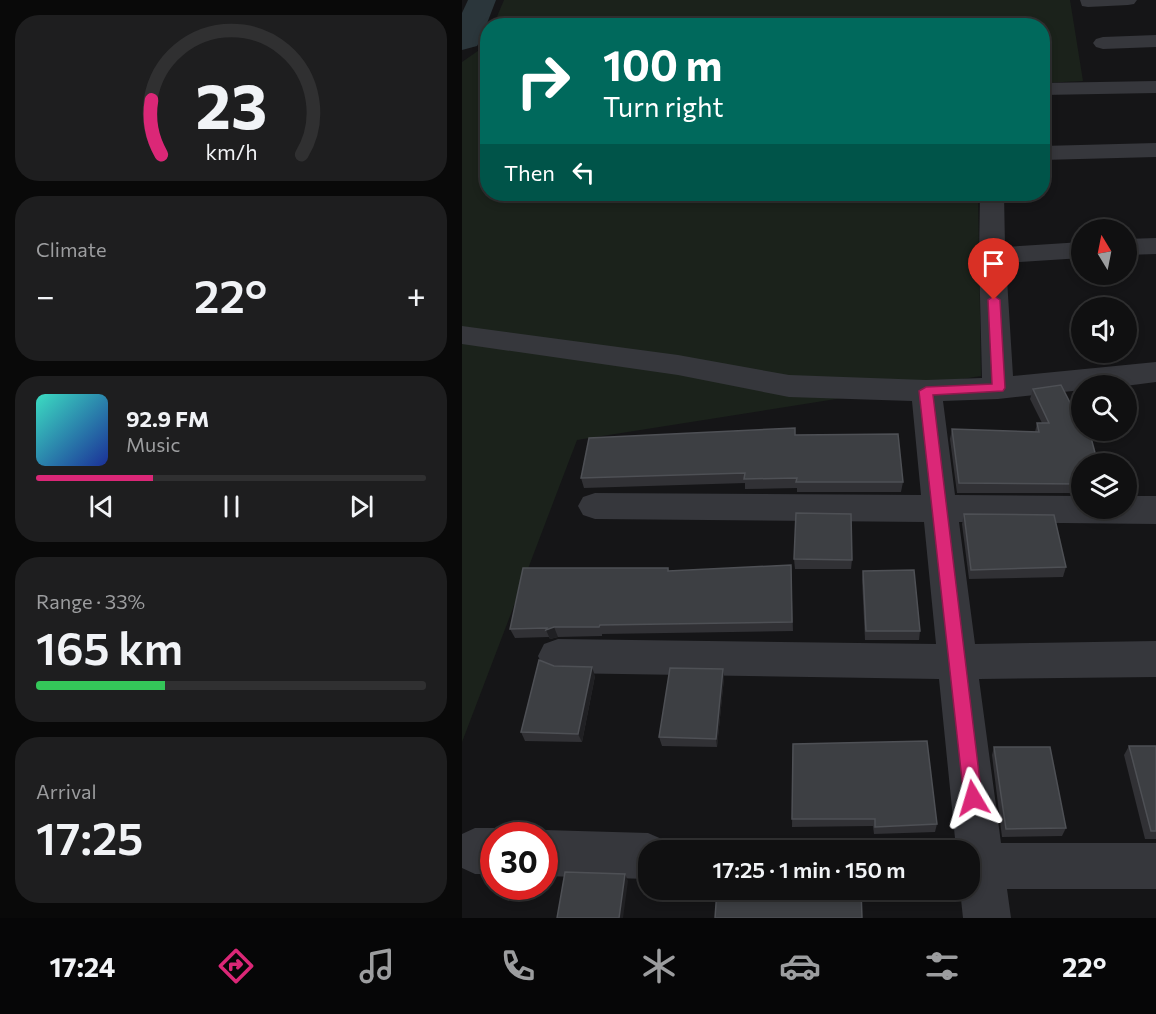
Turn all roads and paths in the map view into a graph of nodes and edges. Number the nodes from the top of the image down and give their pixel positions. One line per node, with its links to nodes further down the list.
1 (1128, 0): 2 (street)
2 (1088, 2)
3 (1156, 41): 4 (street)
4 (1102, 42)
5 (1156, 87): 6 (street)
6 (1050, 89)
7 (1156, 150): 8 (street)
8 (1050, 153)
9 (992, 201): 13 (street)
10 (1156, 246): 11 (street)
11 (1137, 247)
12 (1071, 251): 13 (street)
13 (992, 256): 16 (street)
14 (462, 334): 17 (street)
15 (1156, 372): 16 (street)
16 (998, 388): 17 (street)
17 (926, 391): 19 (street)
18 (596, 506): 19 (street)
19 (939, 510): 20 (street); 23 (street)
20 (1156, 510)
21 (558, 656): 23 (street)
22 (1156, 659): 23 (street)
23 (956, 662): 24 (street)
24 (973, 840)
25 (558, 853): 26 (street)
26 (638, 856)
27 (980, 866): 28 (street)
28 (1156, 866)
29 (980, 888): 30 (street)
30 (987, 918)

